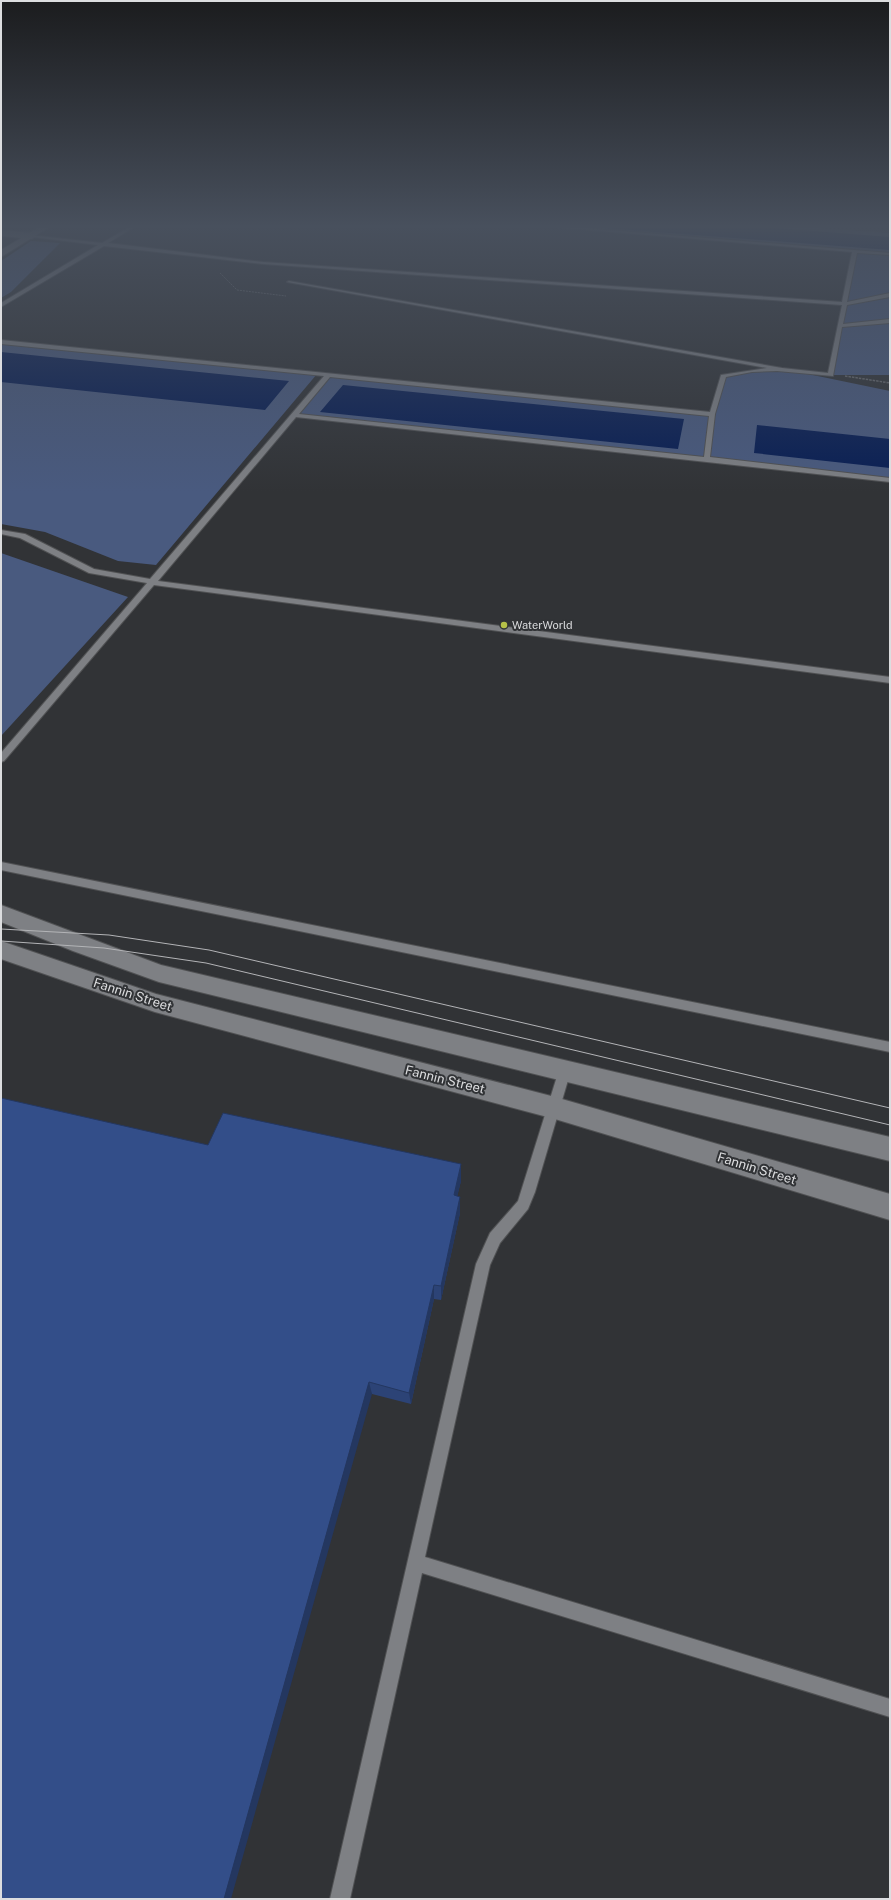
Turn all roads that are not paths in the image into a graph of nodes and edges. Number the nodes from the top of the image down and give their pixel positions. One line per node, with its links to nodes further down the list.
1 (476, 315): 6 (lane)
2 (843, 315): 4 (lane)
3 (890, 321): 4 (lane)
4 (840, 326): 6 (lane)
5 (1, 342): 7 (lane)
6 (779, 368): 8 (lane)
7 (328, 376): 8 (lane); 9 (lane)
8 (712, 414): 10 (lane)
9 (294, 416): 10 (lane); 13 (lane)
10 (707, 459): 11 (lane)
11 (890, 480)
12 (1, 532): 13 (lane)
13 (153, 582): 14 (lane); 15 (lane)
14 (890, 680)
15 (1, 759)
16 (1, 866): 19 (lane)
17 (1, 913): 20 (main road)
18 (1, 950): 21 (main road, Fannin Street)
19 (890, 1047)
20 (565, 1070): 21 (lane); 22 (main road)
21 (555, 1108): 23 (main road, Fannin Street); 24 (lane)
22 (890, 1149)
23 (890, 1207)
24 (417, 1563): 25 (lane); 26 (lane)
25 (890, 1708)
26 (340, 1899)

